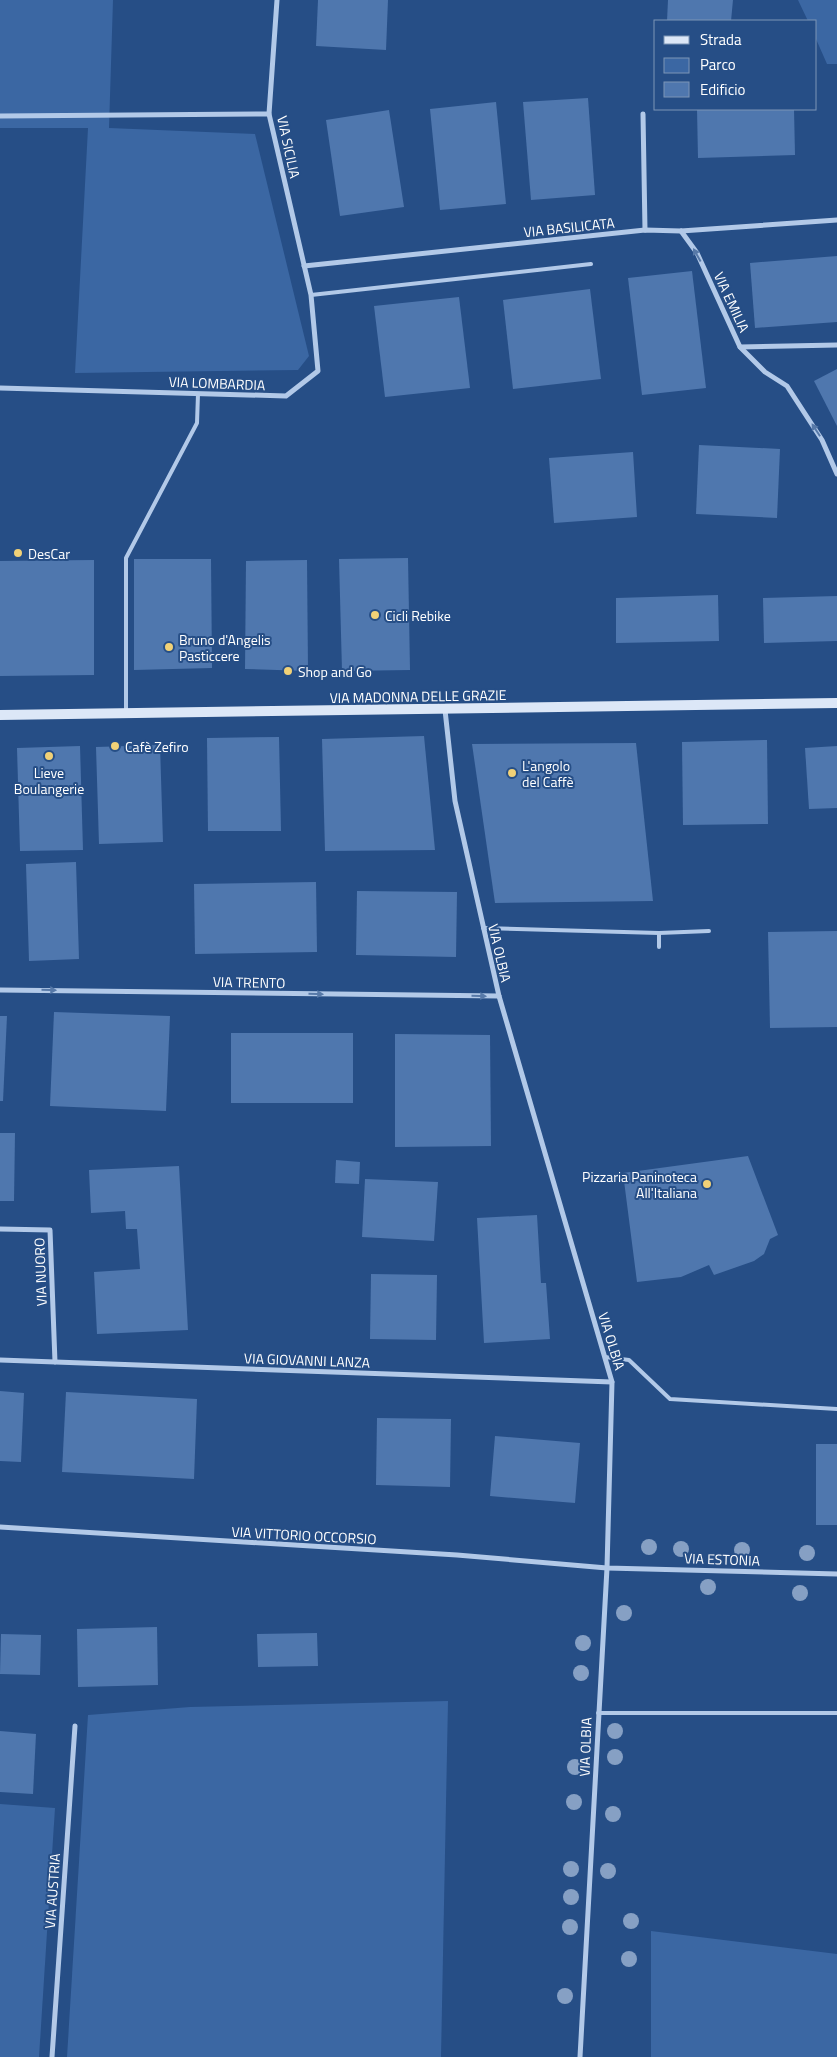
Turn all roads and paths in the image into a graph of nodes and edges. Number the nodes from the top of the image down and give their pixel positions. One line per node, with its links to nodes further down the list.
1 (278, 0): 2 (street, VIA SICILIA)
2 (269, 114): 4 (street); 9 (street, VIA SICILIA)
3 (643, 114): 6 (street)
4 (0, 116)
5 (837, 220): 7 (street, VIA BASILICATA)
6 (645, 230): 7 (street, VIA BASILICATA); 9 (street, VIA BASILICATA)
7 (681, 231): 12 (street, VIA EMILIA, one-way to 7)
8 (591, 264): 10 (lane)
9 (304, 266): 10 (street, VIA LOMBARDIA)
10 (311, 295): 14 (street, VIA LOMBARDIA)
11 (837, 345): 12 (street)
12 (740, 347): 15 (street, VIA EMILIA, one-way to 12)
13 (0, 388): 14 (street, VIA LOMBARDIA)
14 (198, 394): 18 (lane)
15 (837, 474)
16 (837, 703): 17 (street, VIA MADONNA DELLE GRAZIE)
17 (445, 710): 18 (street, VIA MADONNA DELLE GRAZIE); 20 (street, VIA OLBIA)
18 (126, 714): 19 (street, VIA MADONNA DELLE GRAZIE)
19 (0, 716)
20 (483, 928): 22 (lane); 25 (street, VIA OLBIA)
21 (709, 931): 22 (lane)
22 (659, 933): 23 (lane)
23 (659, 947)
24 (0, 990): 25 (street, VIA TRENTO, one-way to 25)
25 (499, 996): 27 (street, VIA OLBIA)
26 (0, 1229): 29 (street, VIA NUORO)
27 (605, 1357): 30 (street, VIA OLBIA); 31 (lane)
28 (0, 1360): 29 (street, VIA GIOVANNI LANZA)
29 (55, 1362): 30 (street, VIA GIOVANNI LANZA)
30 (612, 1382): 33 (street, VIA OLBIA)
31 (837, 1409)
32 (0, 1528): 33 (street, VIA VITTORIO OCCORSIO)
33 (606, 1568): 34 (street, VIA ESTONIA); 35 (street, VIA OLBIA)
34 (837, 1574)
35 (598, 1713): 36 (lane); 39 (street, VIA OLBIA)
36 (837, 1713)
37 (74, 1726): 38 (street, VIA AUSTRIA)
38 (52, 2057)
39 (580, 2057)

